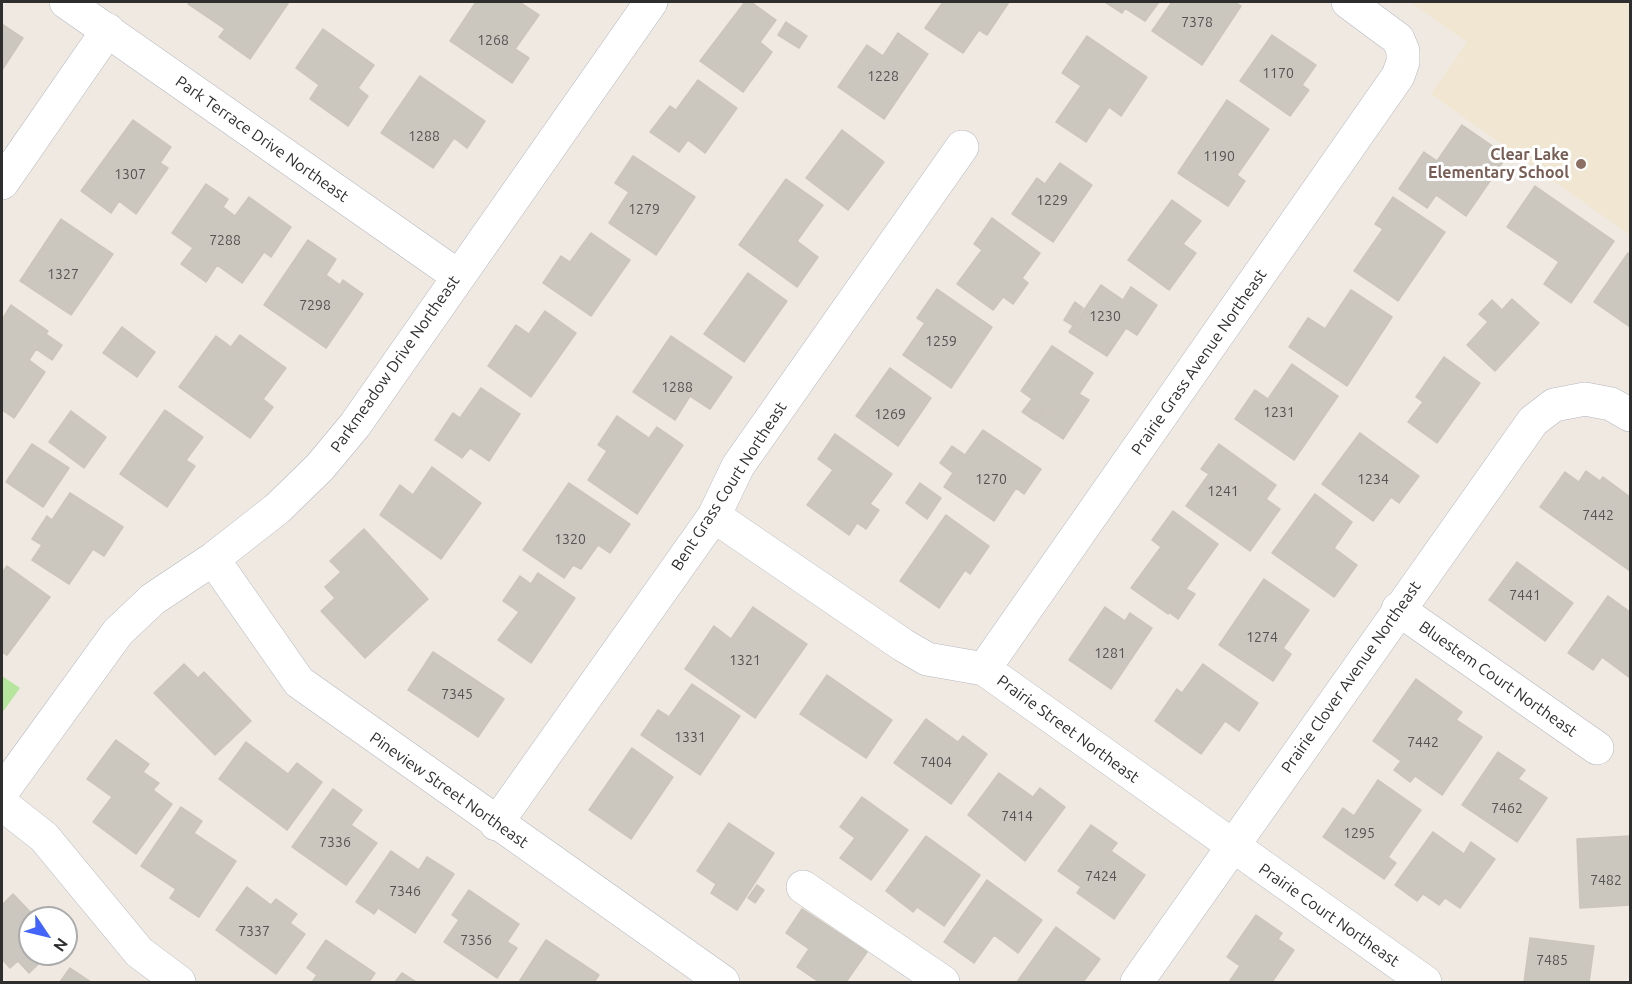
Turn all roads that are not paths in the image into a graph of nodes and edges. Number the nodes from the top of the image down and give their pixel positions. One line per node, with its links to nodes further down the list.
1 (66, 2): 4 (street, Park Terrace Drive Northeast)
2 (651, 2): 7 (street, Parkmeadow Drive Northeast)
3 (1348, 2): 12 (street, Prairie Grass Avenue Northeast)
4 (108, 30): 6 (street); 7 (street, Park Terrace Drive Northeast)
5 (962, 147): 9 (street, Bent Grass Court Northeast)
6 (2, 183)
7 (458, 276): 10 (street, Parkmeadow Drive Northeast)
8 (1630, 415): 11 (street, Prairie Clover Avenue Northeast)
9 (714, 516): 12 (street, Prairie Street Northeast); 16 (street, Bent Grass Court Northeast)
10 (213, 559): 14 (street, Parkmeadow Drive Northeast); 16 (street, Pineview Street Northeast)
11 (1398, 609): 13 (street, Bluestem Court Northeast); 17 (street, Prairie Clover Avenue Northeast)
12 (984, 669): 17 (street, Prairie Street Northeast)
13 (1597, 748)
14 (2, 792)
15 (2, 804): 19 (street)
16 (496, 824): 20 (street, Pineview Street Northeast)
17 (1233, 847): 22 (street, Prairie Clover Avenue Northeast); 23 (street, Prairie Court Northeast)
18 (803, 887): 21 (street)
19 (179, 982)
20 (723, 982)
21 (943, 982)
22 (1137, 982)
23 (1425, 982)

